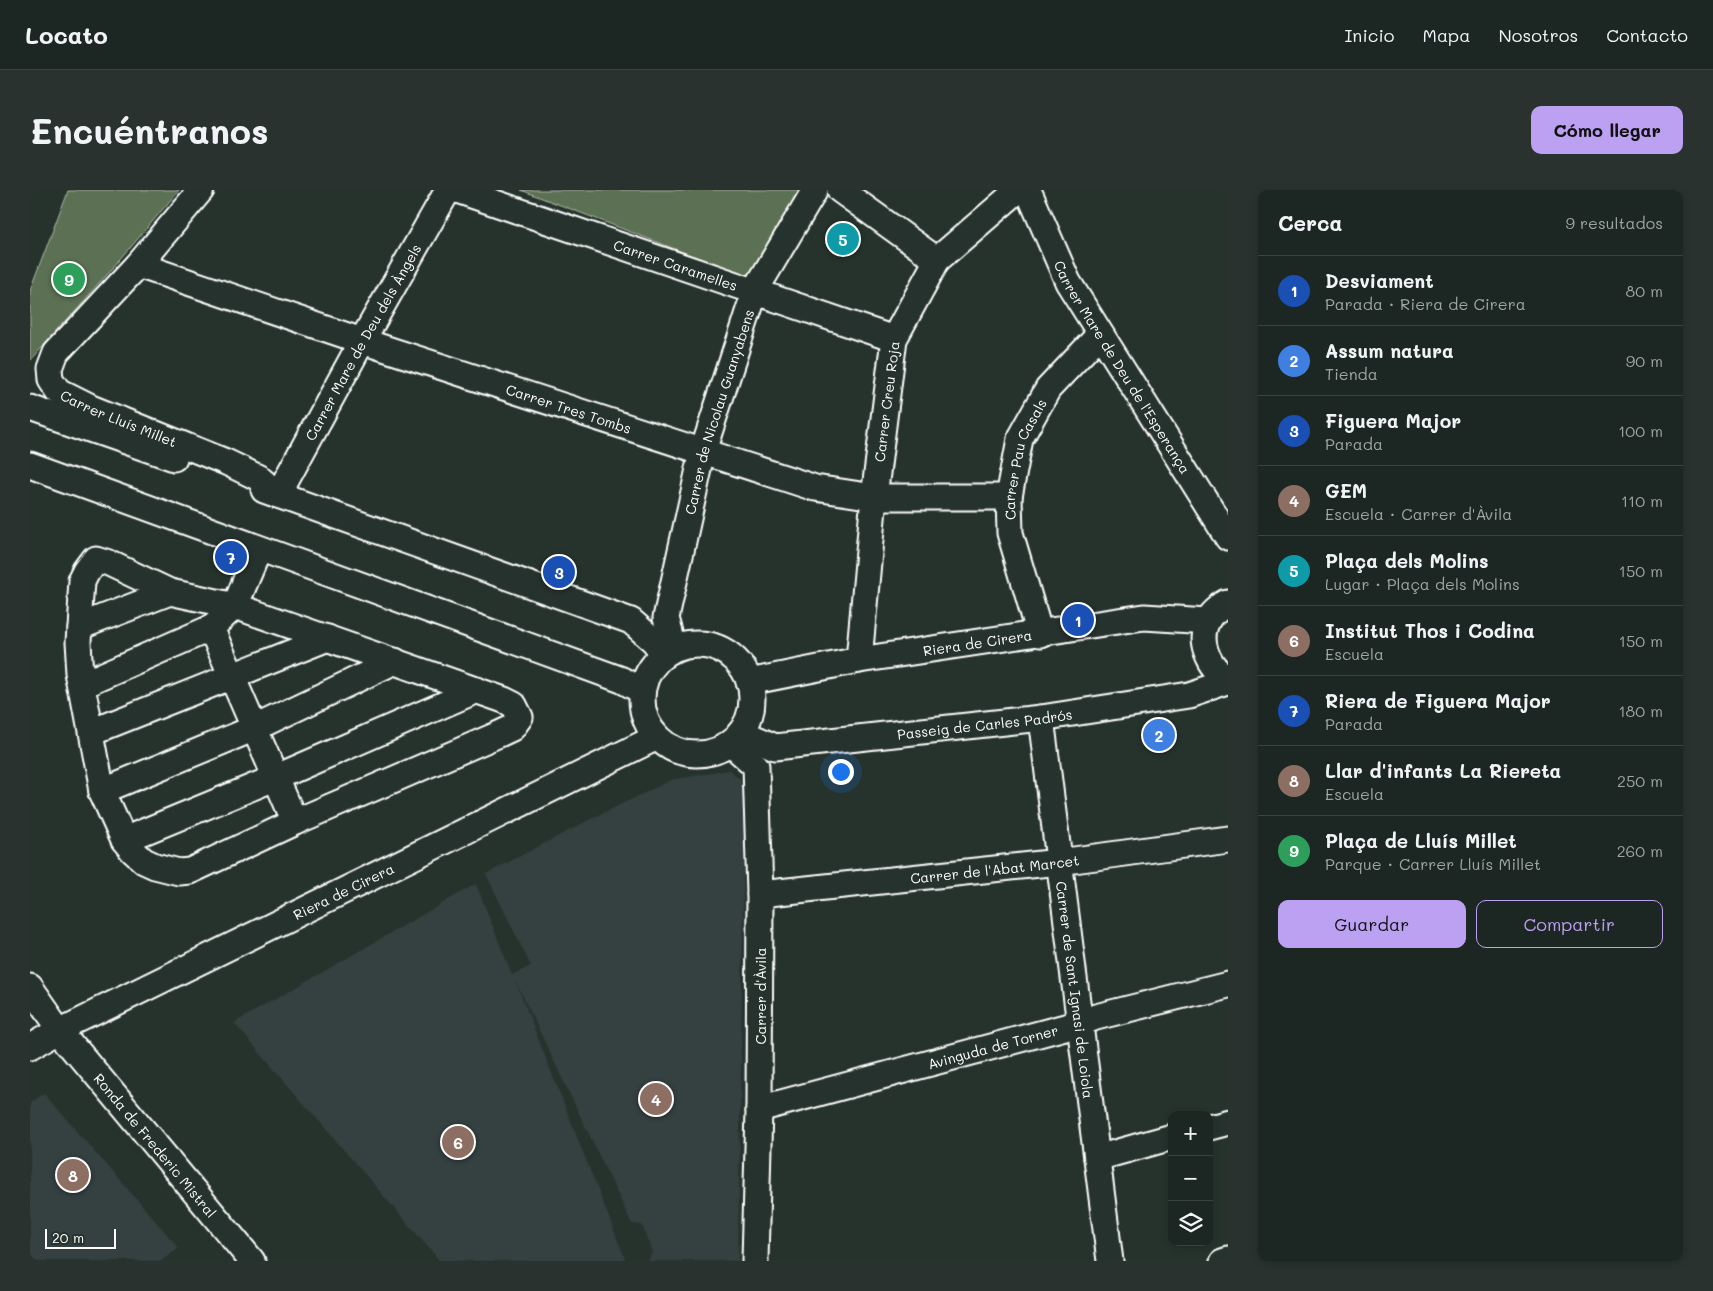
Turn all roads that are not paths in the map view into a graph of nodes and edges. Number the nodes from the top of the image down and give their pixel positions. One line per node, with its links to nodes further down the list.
1 (202, 190): 9 (street, Carrer Lluís Millet)
2 (448, 190): 13 (street, Carrer Mare de Deu dels Àngels)
3 (457, 190): 10 (street, Carrer Caramelles)
4 (814, 190): 10 (street, Carrer de Nicolau Guanyabens)
5 (840, 190): 8 (street)
6 (1018, 190): 8 (street, Carrer Creu Roja)
7 (1028, 190): 11 (street, Carrer Mare de Deu de l'Esperança)
8 (937, 260): 12 (street, Carrer Creu Roja)
9 (138, 265): 13 (street, Carrer Tres Tombs); 17 (street, Carrer Lluís Millet)
10 (756, 291): 12 (street, Carrer Caramelles); 15 (street, Carrer de Nicolau Guanyabens)
11 (1100, 334): 19 (street, Carrer Pau Casals); 20 (street, Carrer Mare de Deu de l'Esperança)
12 (894, 339): 18 (street, Carrer Creu Roja)
13 (362, 341): 15 (street, Carrer Tres Tombs); 17 (street, Carrer Mare de Deu dels Àngels)
14 (30, 408): 17 (street)
15 (703, 451): 18 (street, Carrer Tres Tombs); 30 (street, Carrer de Nicolau Guanyabens)
16 (30, 465): 21 (street)
17 (278, 494): 30 (street)
18 (874, 497): 19 (street, Carrer Tres Tombs); 31 (street, Carrer Creu Roja)
19 (1009, 497): 28 (street, Carrer Pau Casals)
20 (1228, 537)
21 (259, 548): 24 (street); 39 (street)
22 (170, 592): 24 (street); 26 (street); 26 (street)
23 (1228, 603): 25 (street)
24 (235, 606): 27 (street); 29 (street)
25 (1208, 621): 28 (street, Riera de Cirera); 34 (street)
26 (79, 627): 37 (street)
27 (211, 628): 33 (street); 37 (street)
28 (1040, 634): 31 (street, Riera de Cirera)
29 (328, 638): 32 (street); 33 (street)
30 (669, 652): 35 (street); 39 (street)
31 (859, 660): 35 (street, Riera de Cirera)
32 (395, 661): 38 (street); 41 (street)
33 (232, 676): 41 (street); 42 (street)
34 (1228, 677)
35 (749, 682): 44 (street)
36 (1228, 682): 40 (street, Passeig de Carles Padrós)
37 (83, 684): 42 (street)
38 (477, 690): 45 (street); 47 (street)
39 (642, 691): 43 (street)
40 (1041, 718): 44 (street, Passeig de Carles Padrós); 50 (street, Carrer de Sant Ignasi de Loiola)
41 (255, 728): 45 (street); 46 (street)
42 (92, 732): 46 (street)
43 (657, 737): 44 (street); 55 (street, Riera de Cirera)
44 (736, 737): 51 (street, Carrer d'Àvila)
45 (277, 777): 47 (street); 49 (street)
46 (102, 791): 49 (street)
47 (296, 822): 49 (street)
48 (1228, 839): 50 (street, Carrer de l'Abat Marcet)
49 (124, 840)
50 (1059, 862): 51 (street, Carrer de l'Abat Marcet); 54 (street, Carrer de Sant Ignasi de Loiola)
51 (760, 894): 57 (street, Carrer d'Àvila)
52 (1228, 984): 54 (street, Avinguda de Torner)
53 (30, 987): 55 (street)
54 (1080, 1023): 57 (street, Avinguda de Torner); 61 (street, Carrer de Sant Ignasi de Loiola)
55 (60, 1030): 56 (street, Riera de Cirera); 63 (street, Ronda de Frederic Mistral)
56 (30, 1047)
57 (760, 1109): 64 (street, Carrer d'Àvila)
58 (1228, 1122): 59 (street)
59 (1213, 1126)
60 (1168, 1139): 61 (street)
61 (1097, 1158): 65 (street, Carrer de Sant Ignasi de Loiola)
62 (1228, 1259): 66 (street)
63 (252, 1261)
64 (755, 1261)
65 (1110, 1261)
66 (1222, 1261)

